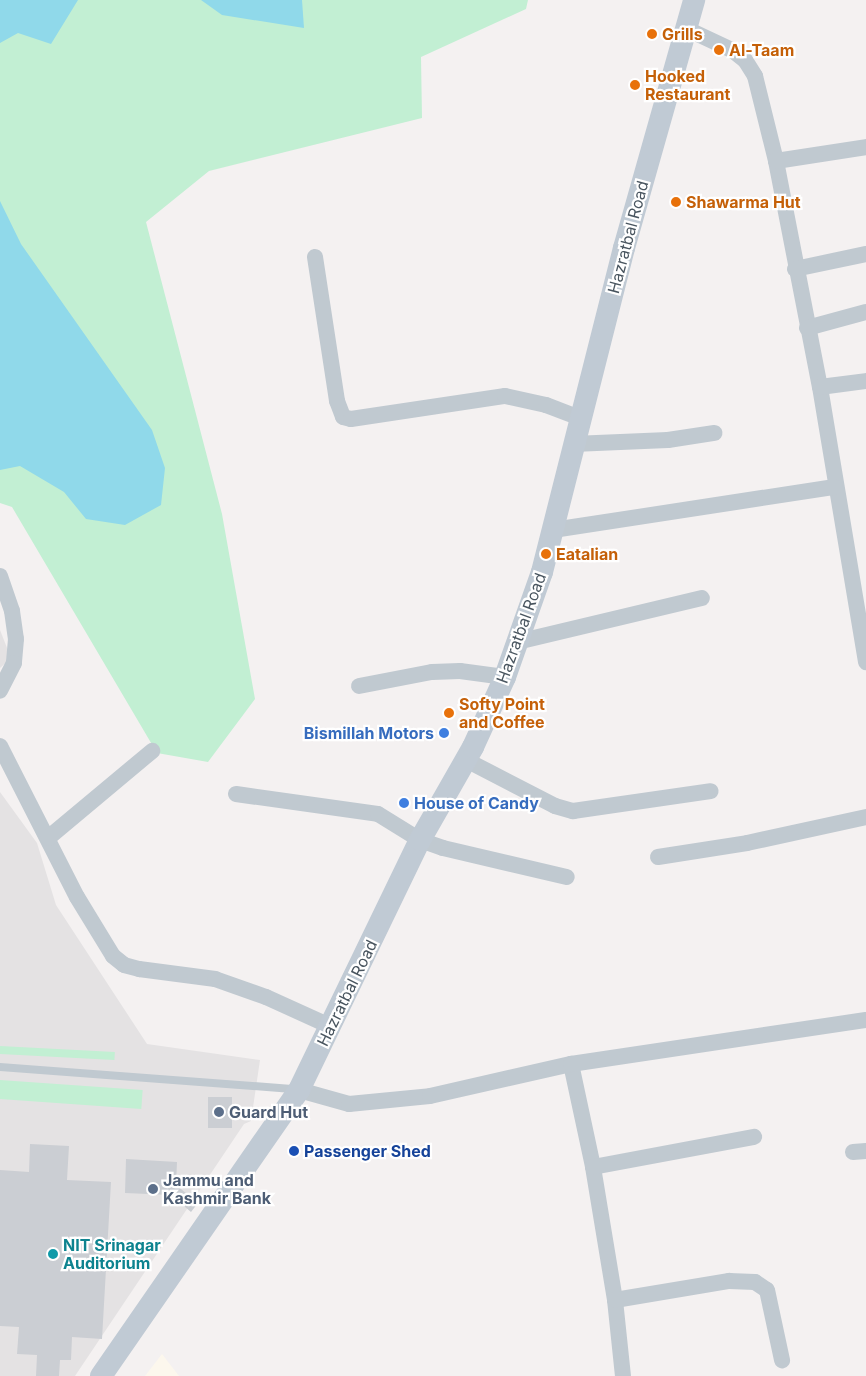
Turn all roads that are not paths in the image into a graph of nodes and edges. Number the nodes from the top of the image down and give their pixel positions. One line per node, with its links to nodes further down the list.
1 (694, 0): 2 (main road, Hazratbal Road)
2 (687, 28): 4 (street); 12 (main road, Hazratbal Road)
3 (866, 148): 4 (street)
4 (776, 161): 7 (street)
5 (866, 254): 7 (street)
6 (314, 257): 12 (street)
7 (795, 269): 9 (street)
8 (866, 312): 9 (street)
9 (807, 328): 11 (street)
10 (866, 381): 11 (street)
11 (820, 388): 15 (street)
12 (580, 418): 14 (main road, Hazratbal Road)
13 (714, 433): 14 (street)
14 (573, 444): 16 (main road, Hazratbal Road)
15 (835, 487): 16 (street); 20 (street)
16 (553, 530): 19 (main road, Hazratbal Road)
17 (0, 576): 23 (street)
18 (702, 598): 19 (street)
19 (517, 642): 21 (main road, Hazratbal Road)
20 (866, 662)
21 (504, 678): 22 (street); 26 (main road, Hazratbal Road)
22 (359, 686)
23 (0, 690)
24 (0, 746): 30 (street)
25 (152, 751): 30 (street)
26 (466, 760): 27 (street); 31 (main road, Hazratbal Road)
27 (711, 790)
28 (236, 794): 31 (street)
29 (866, 817): 32 (street)
30 (48, 838): 35 (street)
31 (420, 840): 33 (street); 35 (main road, Hazratbal Road)
32 (658, 857)
33 (567, 877)
34 (866, 1020): 36 (street)
35 (330, 1026): 38 (main road, Hazratbal Road)
36 (570, 1064): 38 (street); 40 (street)
37 (0, 1067): 38 (lane)
38 (299, 1090): 43 (main road, Hazratbal Road)
39 (754, 1136): 40 (street)
40 (593, 1167): 41 (street)
41 (616, 1300): 42 (street); 44 (street)
42 (782, 1360)
43 (101, 1376)
44 (624, 1376)

